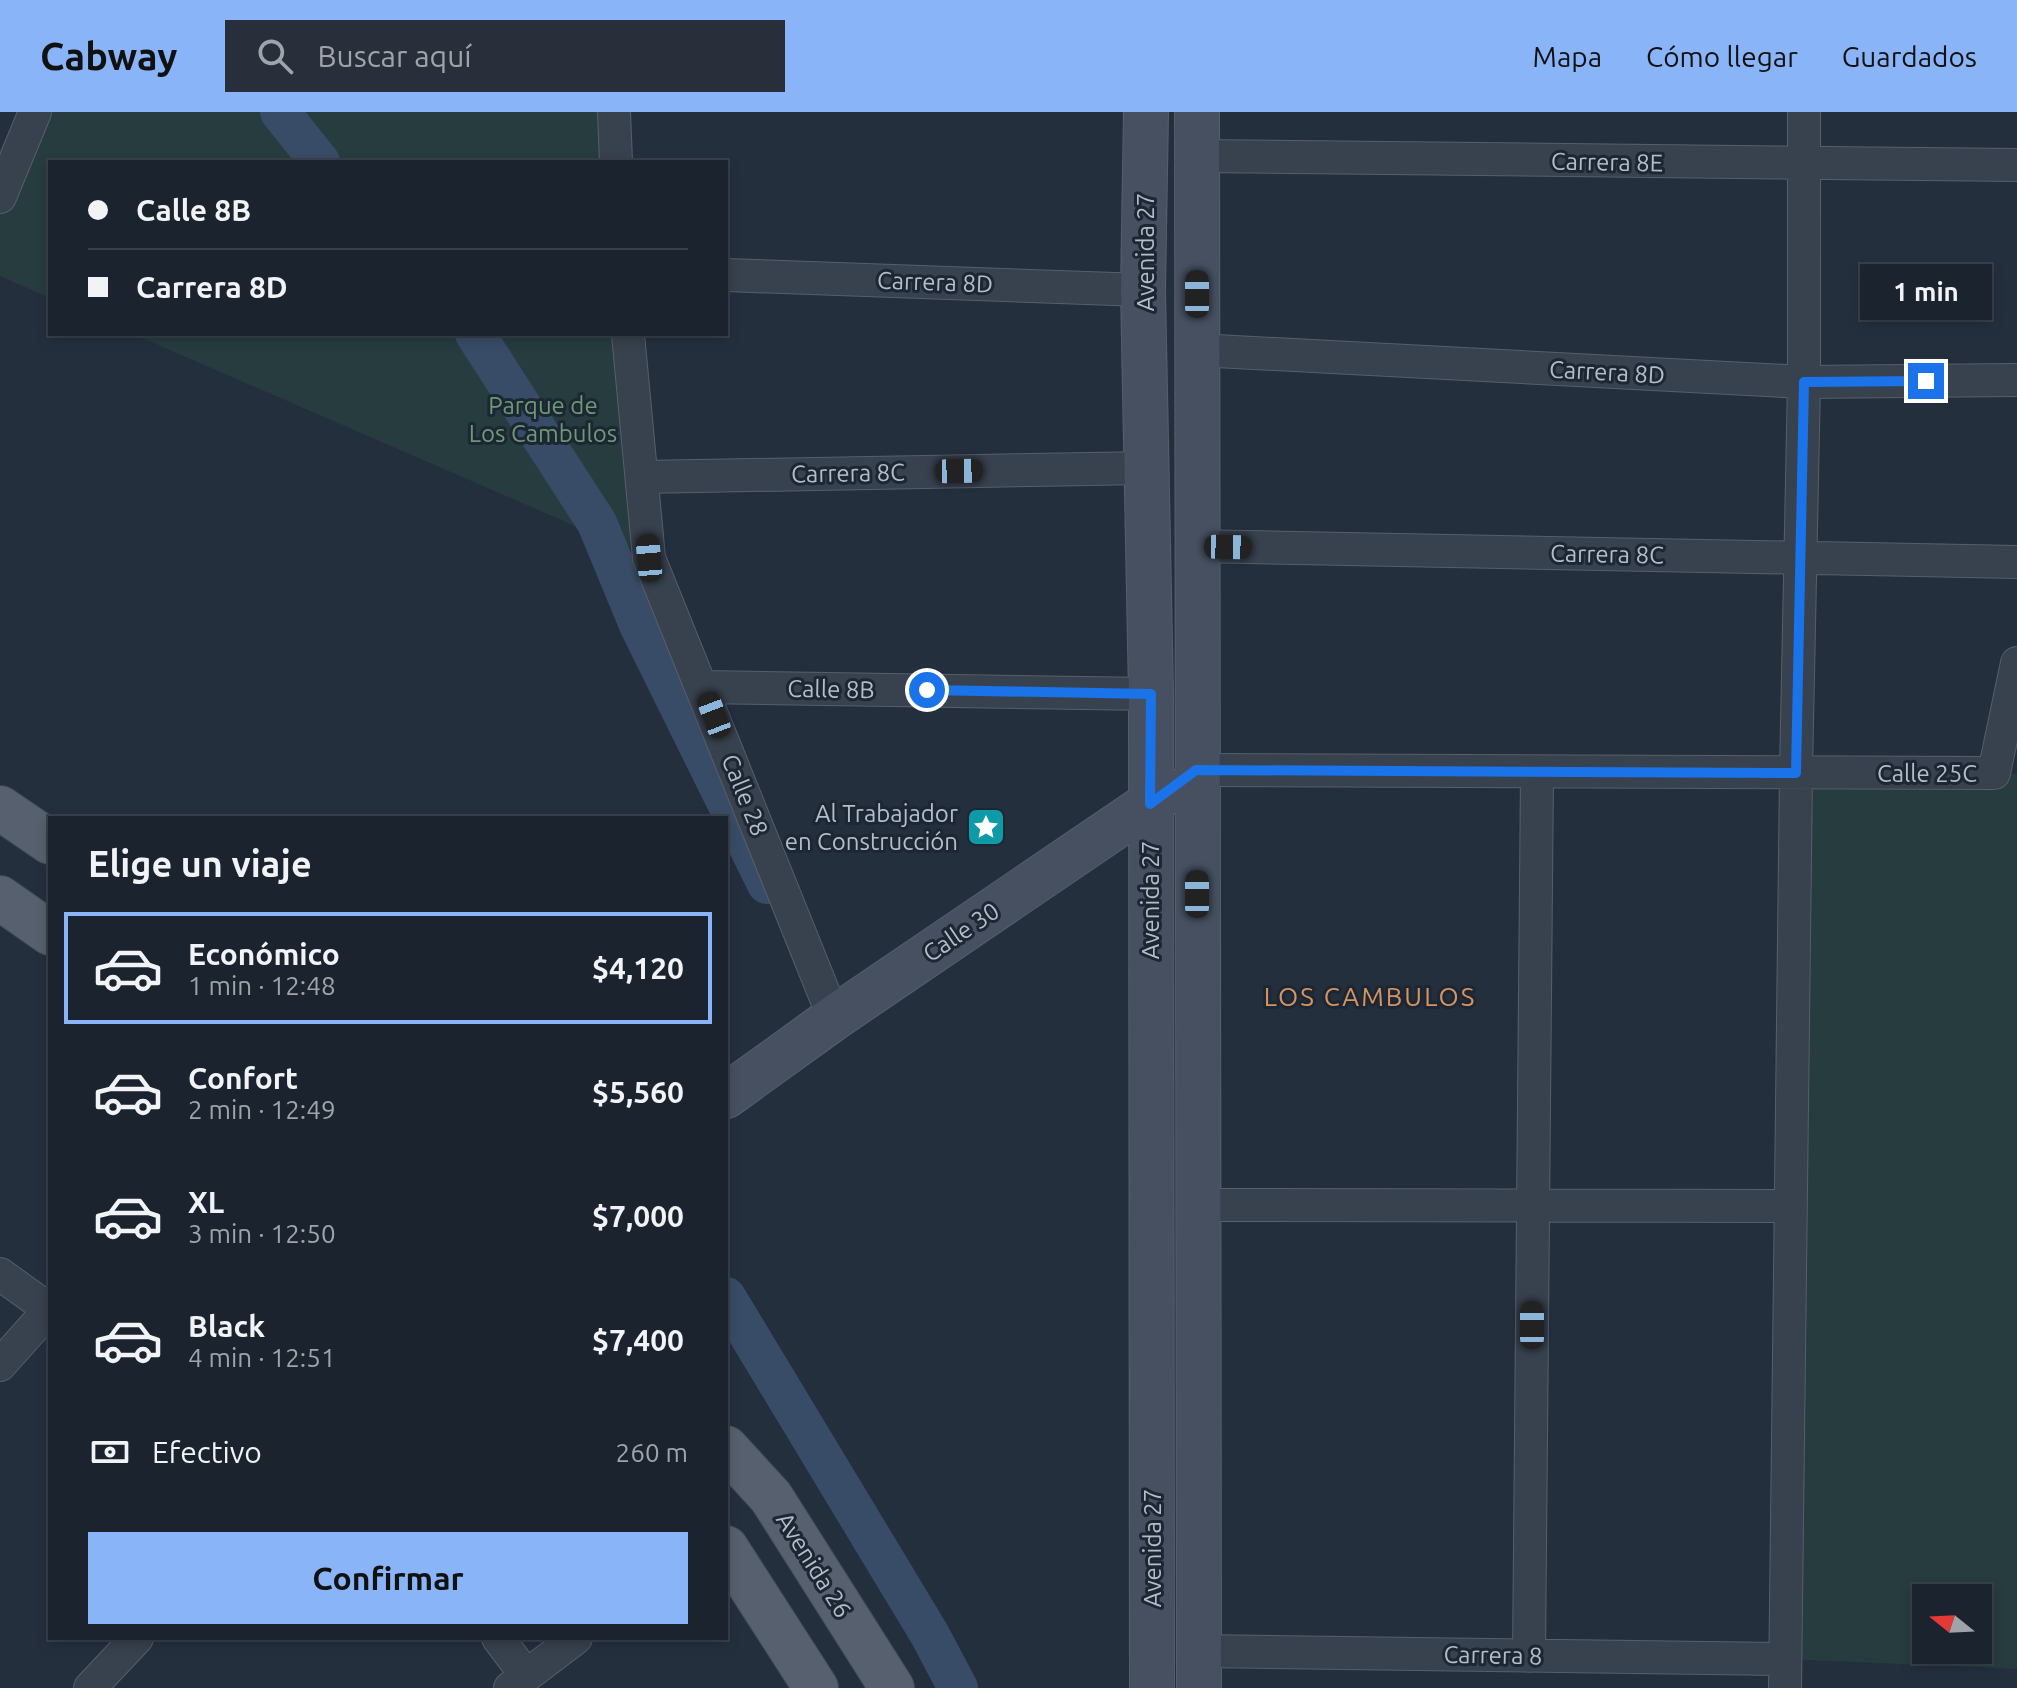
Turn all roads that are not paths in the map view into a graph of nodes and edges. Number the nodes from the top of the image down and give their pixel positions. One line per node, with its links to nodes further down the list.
1 (35, 112): 10 (street)
2 (614, 112): 7 (street)
3 (1146, 112): 12 (main road, Avenida 27)
4 (1197, 112): 6 (main road, Avenida 27)
5 (1804, 112): 8 (street)
6 (1197, 156): 8 (street, Carrera 8E); 14 (main road, Avenida 27)
7 (616, 160)
8 (1803, 165): 9 (street, Carrera 8E); 16 (street)
9 (2017, 165)
10 (0, 197)
11 (728, 275): 12 (street, Carrera 8D)
12 (1143, 290): 17 (main road, Avenida 27)
13 (628, 336): 18 (street, Calle 28)
14 (1197, 350): 16 (street, Carrera 8D); 19 (main road, Avenida 27)
15 (2017, 380): 16 (street, Carrera 8D)
16 (1804, 382): 20 (street)
17 (1148, 468): 18 (street, Carrera 8C); 24 (main road, Avenida 27)
18 (643, 477): 23 (street, Calle 28)
19 (1196, 546): 20 (street, Carrera 8C); 25 (main road, Avenida 27)
20 (1802, 557): 21 (street, Carrera 8C); 26 (street)
21 (2017, 562)
22 (2017, 663): 26 (street, Calle 25C)
23 (703, 687): 24 (street, Calle 8B); 33 (street, Calle 28)
24 (1151, 694): 28 (main road, Avenida 27)
25 (1196, 770): 27 (street); 28 (main road, Calle 30); 35 (main road, Avenida 27)
26 (1796, 773): 27 (street); 37 (street)
27 (1537, 774): 36 (street)
28 (1150, 804): 33 (main road, Calle 30); 54 (main road, Avenida 27)
29 (0, 808): 30 (main road)
30 (48, 841)
31 (0, 898): 32 (main road)
32 (48, 932)
33 (834, 1018): 34 (main road, Calle 30)
34 (728, 1095)
35 (1200, 1205): 36 (street); 48 (main road, Avenida 27)
36 (1533, 1205): 37 (street); 47 (street)
37 (1790, 1206): 49 (street)
38 (0, 1274): 39 (street)
39 (48, 1309)
40 (48, 1312): 41 (street)
41 (0, 1365)
42 (728, 1450): 53 (main road, Avenida 26)
43 (728, 1551): 52 (main road)
44 (135, 1640): 51 (street)
45 (499, 1640): 50 (street)
46 (573, 1640): 50 (street)
47 (1529, 1656): 48 (street, Carrera 8); 49 (street, Carrera 8)
48 (1200, 1670)
49 (1785, 1674)
50 (518, 1681)
51 (90, 1688)
52 (816, 1688)
53 (892, 1688)
54 (1152, 1688)

